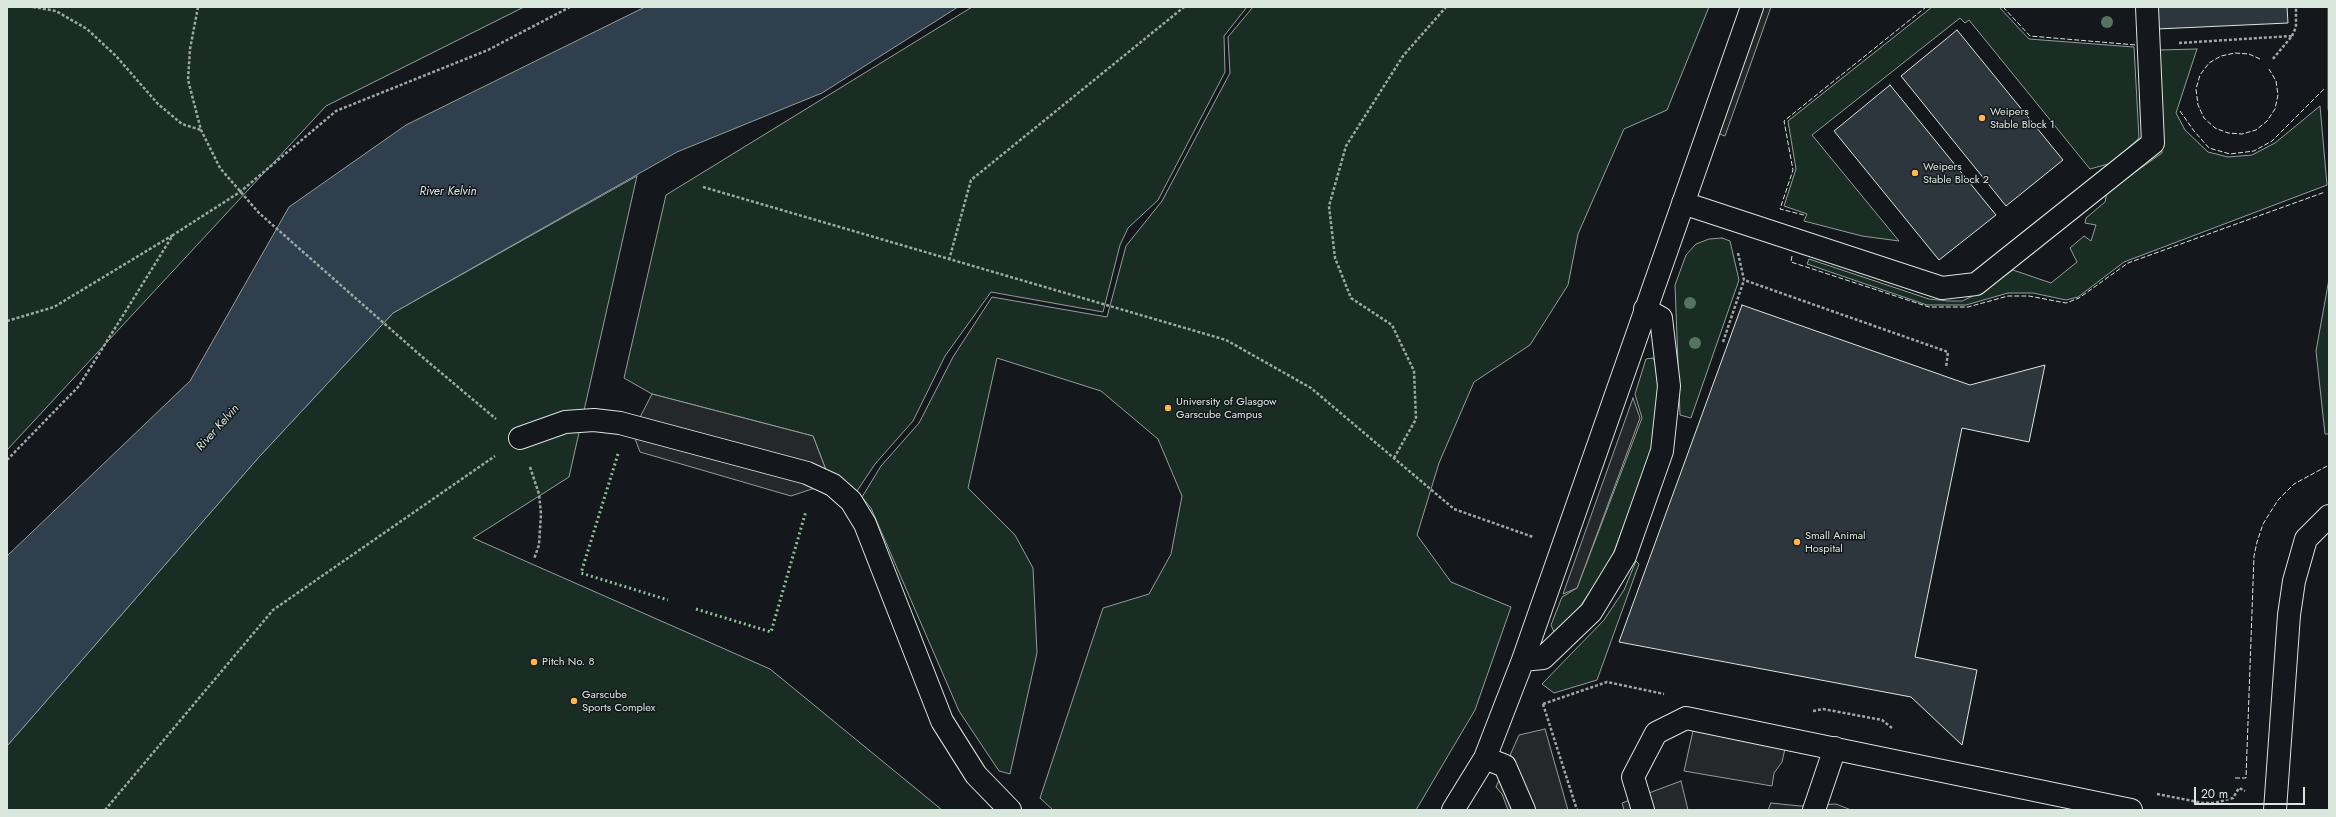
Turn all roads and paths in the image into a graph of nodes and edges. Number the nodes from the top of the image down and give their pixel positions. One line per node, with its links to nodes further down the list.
1 (33, 7): 12 (path)
2 (198, 7): 12 (path)
3 (570, 7): 14 (path)
4 (1184, 7): 18 (path)
5 (1446, 7): 25 (path)
6 (1752, 7): 15 (lane)
7 (2147, 7): 10 (lane)
8 (2296, 7): 9 (path)
9 (2292, 36): 10 (path); 11 (path)
10 (2148, 45): 15 (lane)
11 (2272, 60)
12 (201, 130): 14 (path)
13 (704, 187): 18 (path)
14 (240, 192): 16 (path); 24 (path)
15 (1684, 203): 20 (lane)
16 (173, 235): 21 (path); 26 (path)
17 (1737, 249): 19 (path)
18 (949, 260): 25 (path)
19 (1744, 280): 22 (path); 23 (path)
20 (1645, 309): 30 (lane); 30 (lane)
21 (7, 321)
22 (1723, 342)
23 (1946, 368)
24 (520, 438): 29 (path); 36 (path); 37 (lane)
25 (1394, 458): 28 (path)
26 (7, 460)
27 (2329, 516): 44 (lane)
28 (1540, 539)
29 (534, 558)
30 (1523, 660): 35 (lane)
31 (1607, 682): 33 (path)
32 (1541, 698): 33 (path)
33 (1543, 704): 40 (path)
34 (1835, 748): 41 (lane); 42 (lane); 43 (lane)
35 (1485, 758): 38 (lane); 39 (lane)
36 (105, 810)
37 (1010, 810)
38 (1453, 810)
39 (1524, 810)
40 (1577, 810)
41 (1643, 810)
42 (1814, 810)
43 (2131, 810)
44 (2275, 810)

